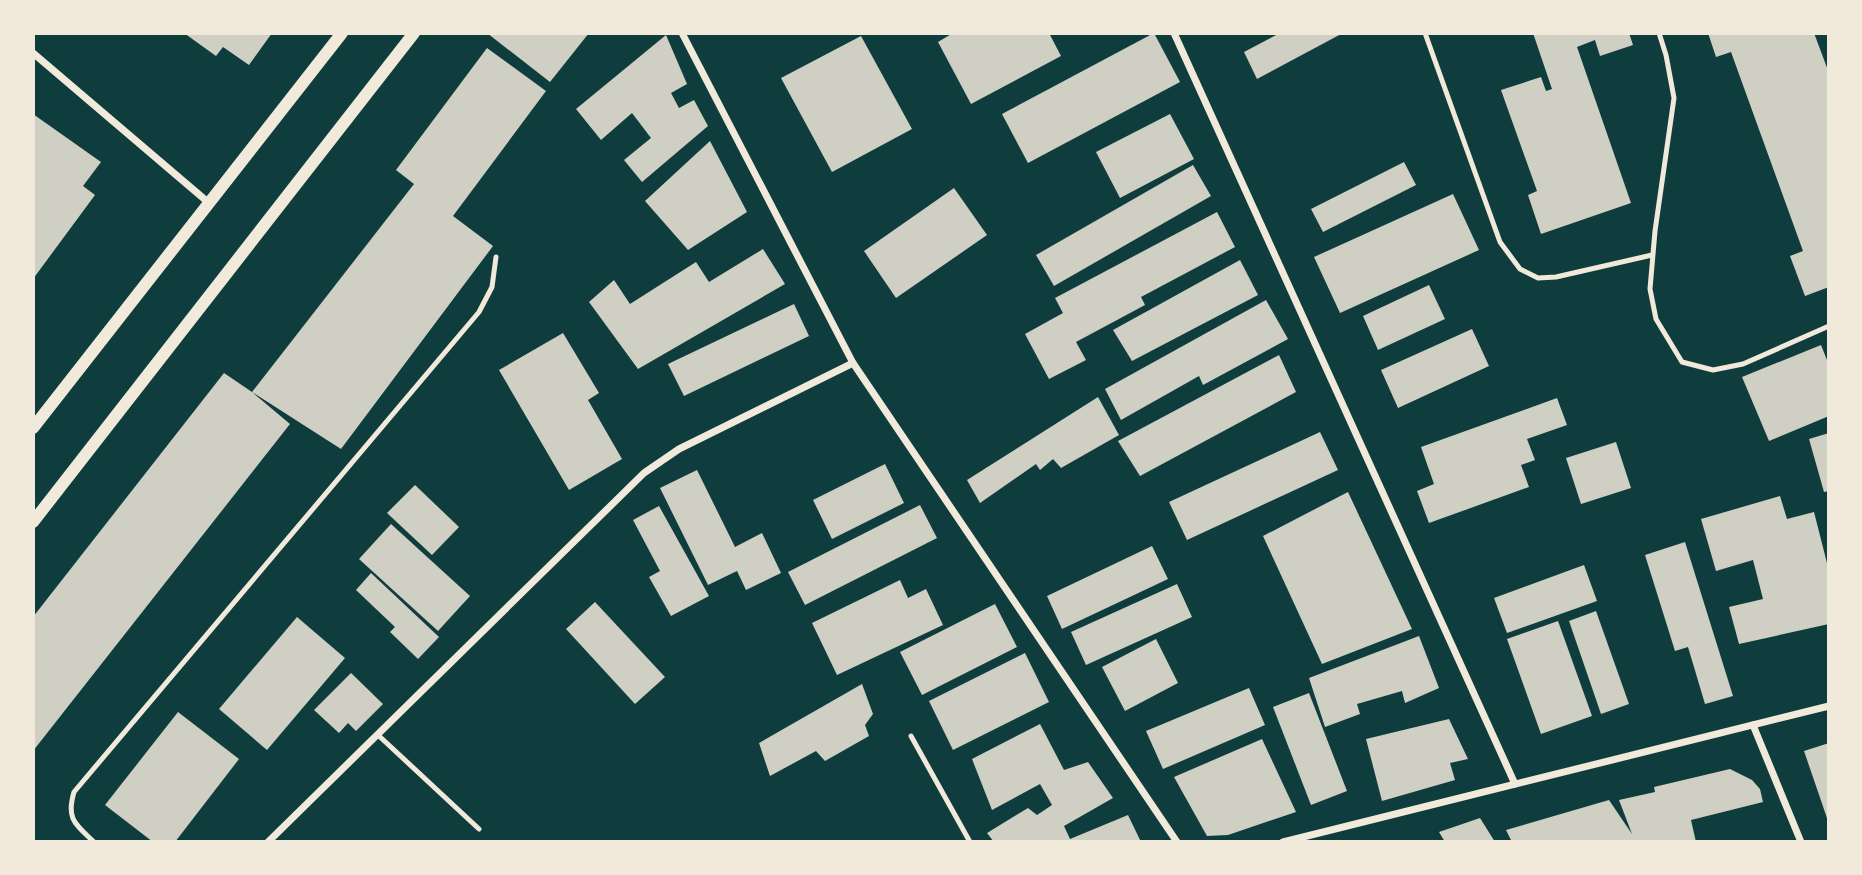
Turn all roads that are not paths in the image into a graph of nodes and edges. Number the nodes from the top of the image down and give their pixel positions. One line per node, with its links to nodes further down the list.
1 (342, 33): 8 (street)
2 (414, 33): 14 (street)
3 (682, 33): 12 (street)
4 (1174, 33): 19 (street)
5 (1425, 33): 9 (lane)
6 (1659, 33): 9 (lane)
7 (33, 53): 8 (street)
8 (209, 203): 13 (street)
9 (1652, 255): 11 (lane)
10 (496, 257): 21 (lane)
11 (1829, 326)
12 (853, 363): 17 (street); 24 (street)
13 (33, 428)
14 (33, 522)
15 (1829, 706): 16 (street)
16 (1753, 725): 19 (street); 26 (street)
17 (378, 735): 20 (lane); 22 (street)
18 (911, 736): 23 (lane)
19 (1515, 784): 25 (street)
20 (479, 830)
21 (94, 842)
22 (268, 842)
23 (970, 842)
24 (1177, 842)
25 (1283, 842)
26 (1801, 842)

